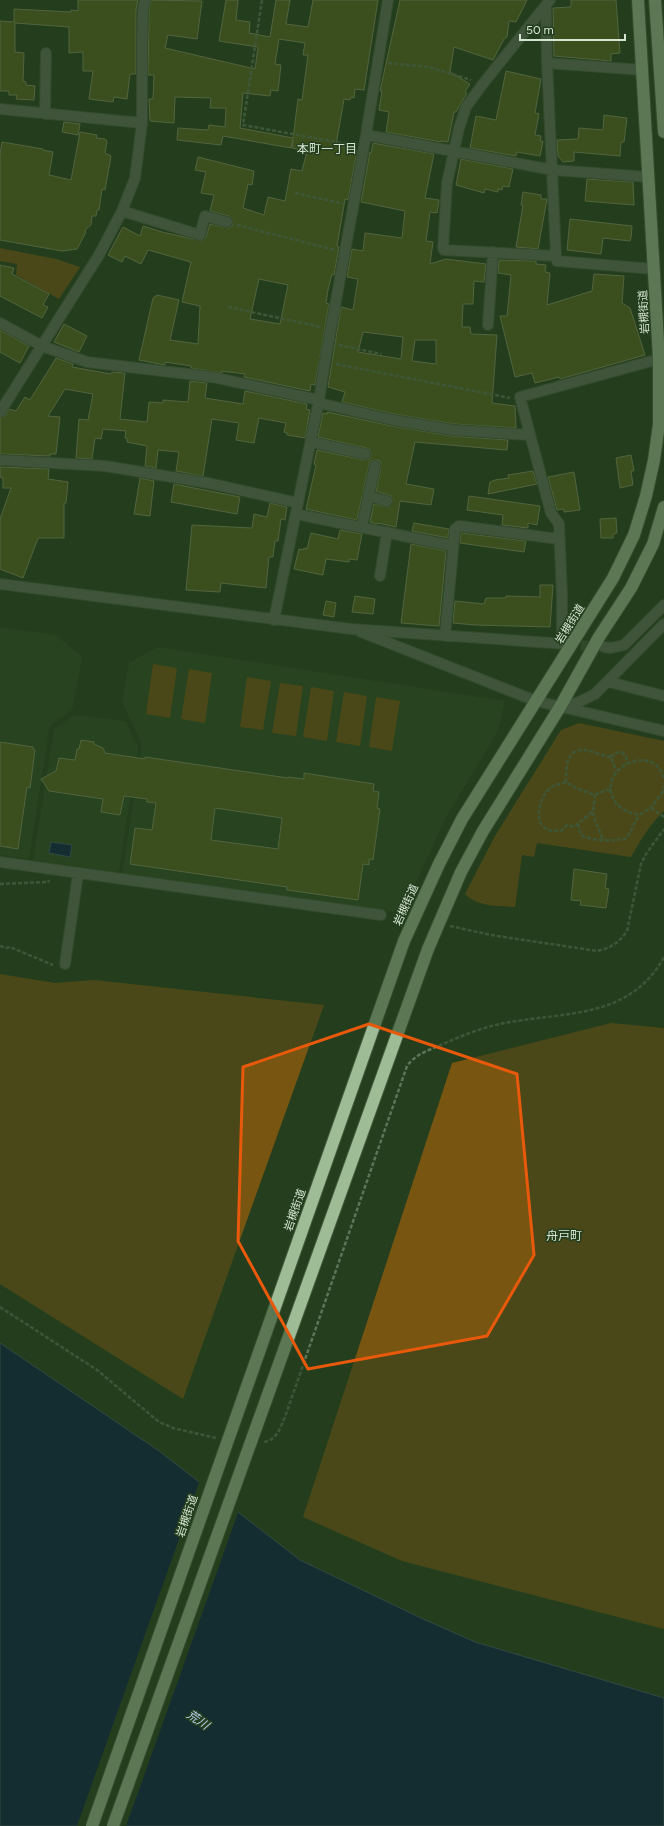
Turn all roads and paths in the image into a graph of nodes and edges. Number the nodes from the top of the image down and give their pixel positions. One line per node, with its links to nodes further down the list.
1 (146, 0): 14 (street)
2 (262, 0): 17 (path)
3 (388, 0): 8 (street)
4 (638, 0): 10 (highway, 岩槻街道)
5 (655, 0): 15 (highway)
6 (548, 3): 9 (street); 11 (street)
7 (46, 53): 13 (street)
8 (378, 62): 11 (path); 16 (street)
9 (547, 63): 10 (street); 19 (street)
10 (643, 70): 20 (highway, 岩槻街道)
11 (482, 85): 18 (street)
12 (0, 109): 13 (street)
13 (45, 114): 14 (street)
14 (142, 123): 23 (street)
15 (664, 132)
16 (366, 135): 17 (street); 18 (street)
17 (364, 147): 22 (street)
18 (455, 152): 19 (street); 25 (street)
19 (553, 170): 20 (street); 27 (street)
20 (649, 177): 28 (highway, 岩槻街道)
21 (295, 194): 22 (path)
22 (354, 206): 26 (street)
23 (122, 210): 24 (street); 34 (street)
24 (227, 222): 26 (path)
25 (493, 252): 27 (street); 31 (street)
26 (345, 253): 32 (street)
27 (556, 256): 28 (street)
28 (654, 270): 36 (highway, 岩槻街道)
29 (228, 307): 32 (path)
30 (0, 323): 34 (street)
31 (488, 325)
32 (331, 329): 33 (street)
33 (328, 343): 35 (path); 37 (street)
34 (42, 346): 39 (street); 40 (street)
35 (381, 354)
36 (659, 359): 38 (street); 65 (highway, 岩槻街道)
37 (325, 361): 38 (path); 39 (street)
38 (520, 397): 41 (street)
39 (319, 402): 41 (street); 42 (street)
40 (0, 412)
41 (529, 435): 53 (street)
42 (311, 442): 43 (street); 48 (street)
43 (365, 454)
44 (0, 460): 48 (street)
45 (375, 466): 46 (street)
46 (368, 496): 47 (street); 51 (street)
47 (388, 500)
48 (298, 503): 50 (street)
49 (664, 507): 66 (highway)
50 (296, 514): 51 (street); 58 (street)
51 (362, 527): 52 (street)
52 (387, 532): 54 (street); 55 (street)
53 (559, 539): 54 (street); 61 (street)
54 (453, 546): 61 (street)
55 (380, 576)
56 (0, 584): 58 (street)
57 (664, 605): 62 (street)
58 (274, 620): 60 (street)
59 (664, 624): 63 (street)
60 (351, 629): 61 (street); 65 (street)
61 (445, 636)
62 (604, 647)
63 (609, 682): 64 (street); 66 (street)
64 (664, 696)
65 (536, 701): 66 (street); 92 (highway, 岩槻街道, bridge)
66 (560, 707): 67 (street); 93 (highway, bridge)
67 (664, 731)
68 (611, 757): 69 (path); 70 (path); 72 (path)
69 (627, 763): 70 (path); 71 (path)
70 (616, 771): 74 (path)
71 (664, 778)
72 (566, 782): 75 (path); 80 (path)
73 (664, 786): 76 (path)
74 (610, 789): 75 (path); 78 (path)
75 (595, 795): 77 (path)
76 (651, 808): 78 (path); 79 (path)
77 (592, 811): 80 (path); 82 (path)
78 (639, 815): 82 (path)
79 (664, 817)
80 (578, 824): 82 (path)
81 (664, 829): 88 (path)
82 (603, 839)
83 (0, 862): 84 (street)
84 (58, 871): 85 (street); 86 (path)
85 (78, 874): 87 (street); 90 (street)
86 (0, 884)
87 (381, 915)
88 (446, 925)
89 (0, 946): 91 (path)
90 (65, 964)
91 (54, 966)
92 (92, 1826)
93 (113, 1826)

